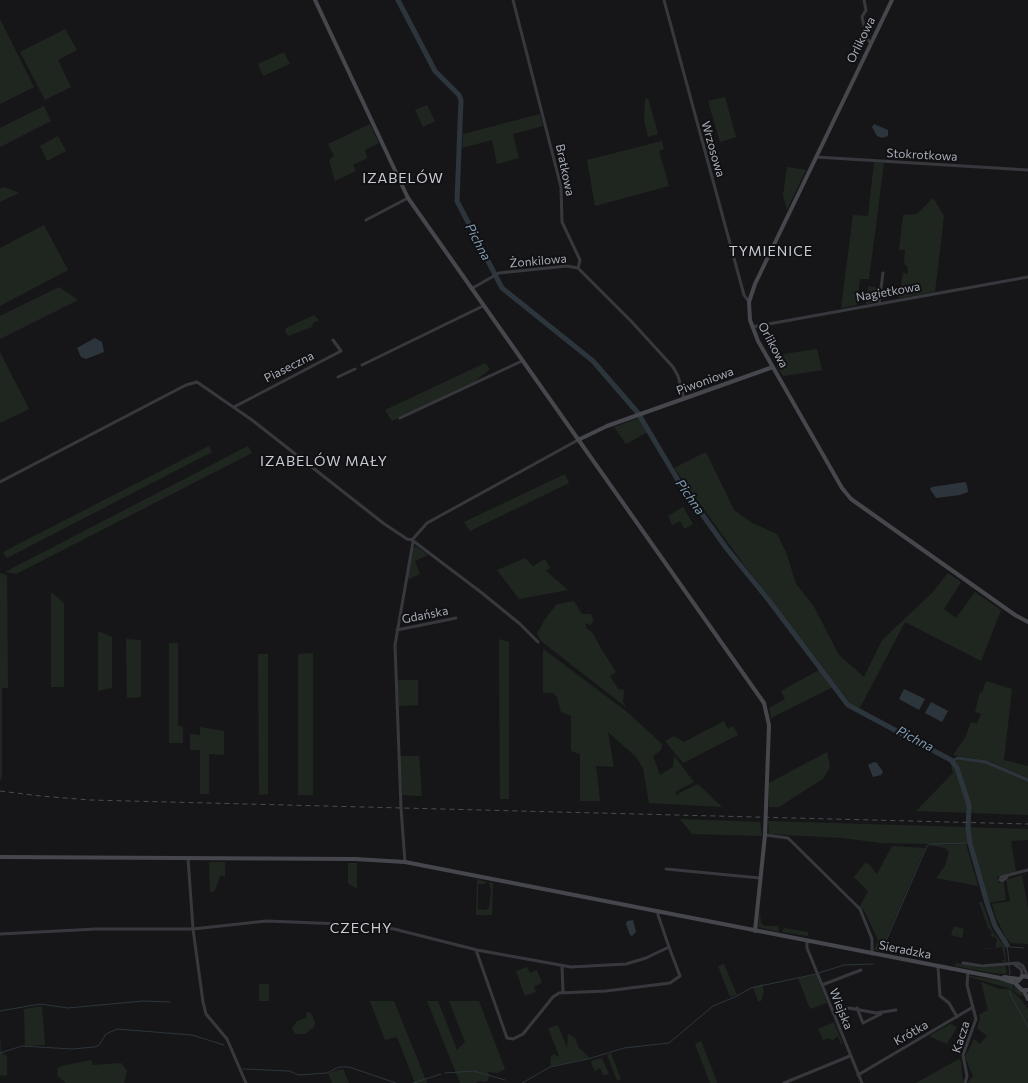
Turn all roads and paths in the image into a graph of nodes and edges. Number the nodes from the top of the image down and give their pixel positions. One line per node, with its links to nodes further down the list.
1 (315, 0): 9 (street)
2 (513, 0): 11 (street, Bratkowa)
3 (664, 0): 15 (street, Wrzosowa)
4 (864, 0): 6 (street)
5 (892, 0): 6 (street, Orlikowa)
6 (871, 43): 7 (street, Orlikowa)
7 (816, 157): 8 (street, Stokrotkowa); 15 (street, Orlikowa)
8 (1028, 170)
9 (408, 198): 10 (street); 14 (street)
10 (366, 220)
11 (578, 268): 14 (street, Żonkilowa); 25 (street)
12 (883, 273): 16 (street)
13 (1028, 277): 16 (street, Nagietkowa)
14 (471, 288): 17 (street)
15 (749, 302): 18 (street, Orlikowa)
16 (879, 302): 18 (street, Nagietkowa)
17 (483, 306): 20 (street); 21 (street)
18 (752, 327): 22 (street, Orlikowa)
19 (333, 340): 26 (street, Piaseczna)
20 (522, 361): 27 (street); 28 (street)
21 (362, 366)
22 (774, 367): 25 (street, Piwoniowa); 32 (street, Orlikowa)
23 (355, 369): 24 (street)
24 (338, 377)
25 (684, 399): 28 (street, Piwoniowa)
26 (234, 407): 29 (street); 30 (street)
27 (400, 418)
28 (578, 440): 30 (street); 35 (street)
29 (0, 482)
30 (412, 541): 33 (street); 34 (street)
31 (456, 618): 33 (street, Gdańska)
32 (1028, 622)
33 (397, 630): 38 (street)
34 (538, 642)
35 (765, 835): 42 (street); 50 (street)
36 (0, 857): 37 (street, Sieradzka)
37 (188, 858): 38 (street, Sieradzka); 44 (street)
38 (405, 862): 43 (street, Sieradzka)
39 (666, 869): 42 (street)
40 (1028, 870): 41 (street)
41 (1007, 877)
42 (760, 878): 45 (street)
43 (658, 911): 45 (street, Sieradzka); 48 (street)
44 (193, 929): 46 (street); 49 (street); 73 (street)
45 (755, 930): 47 (street, Sieradzka)
46 (0, 934)
47 (807, 941): 50 (street, Sieradzka); 60 (street, Wiejska)
48 (670, 947): 53 (street); 63 (street)
49 (476, 950): 53 (street); 63 (street)
50 (872, 954): 54 (street, Sieradzka)
51 (963, 963): 52 (street)
52 (1012, 963): 57 (street); 59 (street)
53 (562, 967): 63 (street)
54 (938, 967): 56 (street, Sieradzka); 70 (street)
55 (861, 970): 60 (street)
56 (968, 973): 58 (street, Sieradzka); 65 (street, Kacza)
57 (1028, 977): 59 (street, Sieradzka)
58 (1000, 978): 59 (street, Sieradzka); 61 (street, Sieradzka)
59 (1020, 978): 61 (street)
60 (822, 985): 68 (street, Wiejska)
61 (1018, 985): 62 (street, Sieradzka)
62 (1026, 990): 64 (street)
63 (563, 992)
64 (1028, 999)
65 (973, 1007): 70 (street, Krótka); 76 (street, Kacza)
66 (856, 1008): 68 (street); 69 (street); 69 (street)
67 (896, 1010): 69 (street)
68 (833, 1013): 71 (street, Wiejska)
69 (882, 1013)
70 (957, 1017): 72 (street, Krótka)
71 (850, 1056): 72 (street, Wiejska); 74 (street)
72 (858, 1075): 75 (street, Wiejska)
73 (246, 1083)
74 (784, 1083)
75 (862, 1083)
76 (965, 1083)

